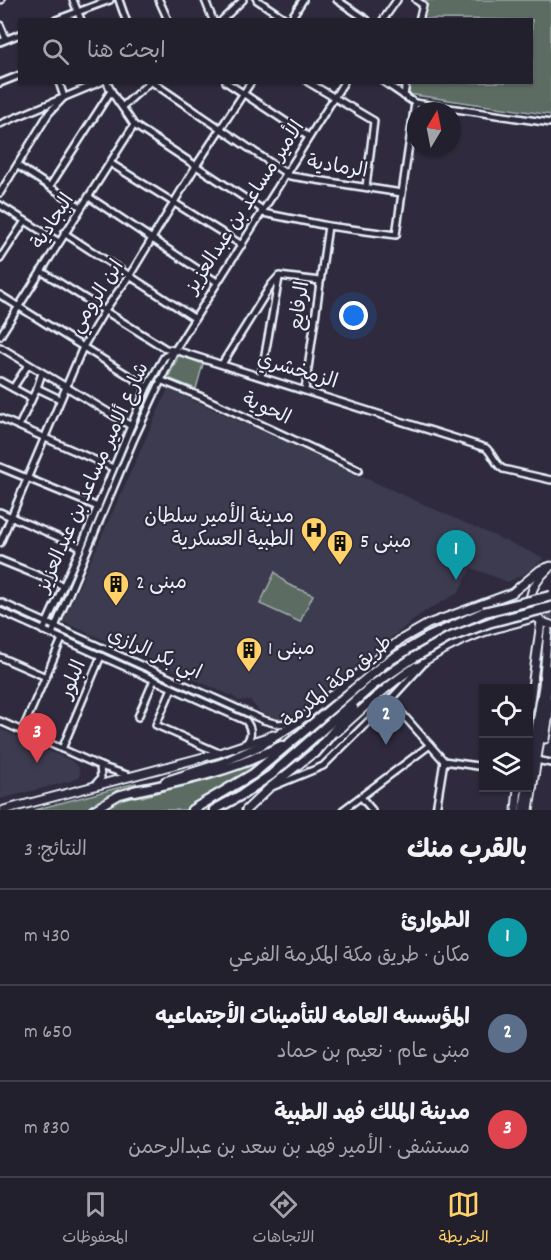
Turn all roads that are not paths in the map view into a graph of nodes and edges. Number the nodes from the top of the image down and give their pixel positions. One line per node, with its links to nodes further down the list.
1 (74, 0): 12 (street)
2 (110, 0): 12 (street)
3 (119, 0): 15 (street)
4 (159, 0): 16 (street)
5 (205, 0): 17 (street)
6 (243, 0): 18 (street)
7 (257, 0): 19 (street)
8 (303, 0): 20 (street)
9 (337, 0): 21 (street)
10 (397, 0): 22 (street)
11 (416, 0): 23 (street)
12 (78, 10): 13 (street); 14 (street)
13 (60, 18)
14 (80, 18)
15 (125, 18)
16 (167, 18)
17 (212, 18)
18 (224, 18)
19 (285, 18)
20 (290, 18)
21 (364, 18)
22 (384, 18)
23 (420, 18)
24 (0, 25): 26 (street)
25 (18, 35): 26 (street)
26 (3, 40)
27 (18, 76): 28 (street)
28 (0, 83)
29 (60, 84): 43 (street)
30 (96, 84): 43 (street)
31 (108, 84): 40 (street)
32 (149, 84): 46 (street)
33 (154, 84): 51 (street, الرمادية)
34 (229, 84): 41 (street)
35 (250, 84): 41 (street, ابن الرومي)
36 (311, 84): 44 (street)
37 (343, 84): 44 (street, الأمير مساعد بن عبدالعزيز)
38 (387, 84): 42 (street)
39 (406, 84): 42 (street)
40 (111, 91): 46 (street); 58 (street)
41 (244, 94): 51 (street, ابن الرومي); 52 (street)
42 (404, 96): 45 (street)
43 (64, 97): 49 (street); 55 (street)
44 (334, 98): 52 (street, الأمير مساعد بن عبدالعزيز); 59 (street)
45 (412, 102)
46 (123, 106): 50 (street)
47 (461, 110): 48 (street)
48 (551, 123)
49 (0, 124)
50 (134, 125): 54 (street, البجادية); 56 (street)
51 (221, 130): 56 (street, ابن الرومي); 57 (street, الرمادية)
52 (309, 137): 57 (street, الأمير مساعد بن عبدالعزيز)
53 (407, 156): 61 (street)
54 (110, 163): 62 (street, البجادية); 64 (street)
55 (18, 166): 58 (street); 60 (street)
56 (196, 166): 64 (street, ابن الرومي); 66 (street)
57 (288, 172): 59 (street, الرمادية); 66 (street, الأمير مساعد بن عبدالعزيز)
58 (50, 186): 65 (street)
59 (366, 187): 61 (street, الرمادية)
60 (0, 193)
61 (402, 193): 68 (street)
62 (89, 197): 65 (street, البجادية); 70 (street)
63 (0, 204): 67 (street)
64 (174, 204): 70 (street, ابن الرومي); 72 (street)
65 (81, 207): 69 (street, البجادية)
66 (263, 213): 68 (street); 72 (street, الأمير مساعد بن عبدالعزيز)
67 (25, 220): 71 (street); 73 (street)
68 (328, 226): 78 (street, الرفايع)
69 (64, 233): 71 (street, البجادية); 76 (street)
70 (153, 238): 76 (street, ابن الرومي); 79 (street)
71 (59, 242): 75 (street, البجادية)
72 (242, 245): 79 (street, الأمير مساعد بن عبدالعزيز)
73 (2, 250): 74 (street)
74 (0, 259)
75 (41, 271): 81 (street, البجادية); 82 (street, الزمخشري)
76 (130, 275): 82 (street, ابن الرومي); 83 (street)
77 (279, 276): 78 (street); 89 (street); 91 (street)
78 (320, 281): 98 (street, الرفايع)
79 (218, 282): 83 (street, الأمير مساعد بن عبدالعزيز)
80 (0, 295): 81 (street)
81 (18, 307): 84 (street, البجادية); 85 (street)
82 (105, 310): 85 (street, ابن الرومي); 87 (street, الزمخشري)
83 (194, 318): 87 (street, الأمير مساعد بن عبدالعزيز)
84 (0, 336)
85 (83, 347): 94 (street, ابن الرومي); 95 (street)
86 (1, 350): 88 (street)
87 (175, 350): 89 (street, الزمخشري); 92 (street, شارع ألامير مساعد بن عبدالعزيز); 95 (street, شارع ألامير مساعد بن عبدالعزيز)
88 (28, 364): 90 (street); 96 (street)
89 (222, 364): 91 (street, الزمخشري)
90 (42, 373): 94 (street); 97 (street)
91 (261, 376): 98 (street, الزمخشري)
92 (160, 380): 106 (street, شارع ألامير مساعد بن عبدالعزيز); 109 (street, الحوية)
93 (0, 381): 96 (street)
94 (65, 387): 100 (street, ابن الرومي); 103 (street)
95 (147, 387): 103 (street, شارع ألامير مساعد بن عبدالعزيز)
96 (13, 388): 99 (street)
97 (37, 388): 99 (street); 100 (street)
98 (305, 390): 111 (street, الزمخشري)
99 (31, 398): 102 (street)
100 (60, 399): 104 (street, ابن الرومي)
101 (0, 418): 102 (street)
102 (19, 426): 104 (street)
103 (131, 426): 105 (street, شارع ألامير مساعد بن عبدالعزيز)
104 (45, 438): 108 (street); 110 (street, ابن الرومي)
105 (119, 454): 106 (street); 108 (street, شارع ألامير مساعد بن عبدالعزيز)
106 (126, 457): 128 (street, شارع ألامير مساعد بن عبدالعزيز)
107 (0, 467): 110 (street)
108 (113, 468): 112 (street, شارع ألامير مساعد بن عبدالعزيز)
109 (359, 470)
110 (27, 478): 112 (street); 114 (street, ابن الرومي)
111 (551, 480)
112 (98, 507): 116 (street, شارع ألامير مساعد بن عبدالعزيز)
113 (0, 512): 114 (street)
114 (11, 517): 115 (street, ابن الرومي); 116 (street)
115 (0, 543)
116 (81, 547): 120 (street, شارع ألامير مساعد بن عبدالعزيز)
117 (551, 558): 119 (main road)
118 (0, 560): 120 (street)
119 (549, 568): 124 (main road); 126 (main road)
120 (64, 586): 127 (street, شارع ألامير مساعد بن عبدالعزيز)
121 (551, 596): 150 (highway, طريق مكة المكرمة, bridge)
122 (0, 602): 127 (street, ابي بكر الرازي)
123 (551, 607): 141 (highway, طريق مكة المكرمة, bridge)
124 (466, 610): 130 (main road); 147 (main road)
125 (0, 611): 131 (street, ابي بكر الرازي)
126 (539, 620): 129 (main road); 130 (main road); 140 (main road)
127 (47, 623): 128 (street, ابي بكر الرازي); 131 (street, شارع ألامير مساعد بن عبدالعزيز)
128 (55, 627): 132 (street, شارع ألامير مساعد بن عبدالعزيز); 147 (street, ابي بكر الرازي)
129 (549, 628): 153 (main road)
130 (493, 630): 136 (main road)
131 (43, 631): 132 (street, ابي بكر الرازي)
132 (52, 634): 133 (street, ابي بكر الرازي)
133 (62, 639): 134 (street, ابي بكر الرازي); 138 (street)
134 (101, 656): 139 (street, ابي بكر الرازي); 154 (street, البلور)
135 (0, 657): 138 (street)
136 (429, 657): 143 (street); 156 (main road)
137 (551, 668): 179 (main road)
138 (46, 677): 148 (street)
139 (154, 680): 142 (street, ابي بكر الرازي); 145 (street)
140 (532, 684)
141 (373, 685): 156 (highway); 172 (highway, طريق مكة المكرمة)
142 (172, 688): 151 (street, ابي بكر الرازي); 155 (street)
143 (390, 700): 152 (street); 164 (street)
144 (551, 701): 158 (main road)
145 (138, 717)
146 (0, 721): 148 (street)
147 (298, 722): 149 (main road)
148 (22, 731): 154 (street)
149 (284, 731): 151 (main road); 165 (main road)
150 (294, 739): 165 (highway); 171 (highway, طريق مكة المكرمة)
151 (244, 745): 155 (main road)
152 (430, 745): 157 (street); 168 (street)
153 (533, 747)
154 (62, 749): 160 (street)
155 (219, 753): 162 (main road)
156 (315, 753): 164 (main road)
157 (444, 761): 161 (street); 176 (street)
158 (541, 761): 159 (street); 179 (main road)
159 (551, 763)
160 (100, 766): 162 (street); 163 (street)
161 (479, 766)
162 (130, 776): 163 (main road)
163 (93, 787): 169 (main road)
164 (268, 789): 173 (main road)
165 (134, 791): 170 (main road)
166 (518, 792): 177 (main road)
167 (526, 792): 178 (main road)
168 (360, 797): 174 (street); 175 (street)
169 (4, 810)
170 (93, 810)
171 (192, 810)
172 (214, 810)
173 (246, 810)
174 (343, 810)
175 (372, 810)
176 (436, 810)
177 (516, 810)
178 (523, 810)
179 (531, 810)

